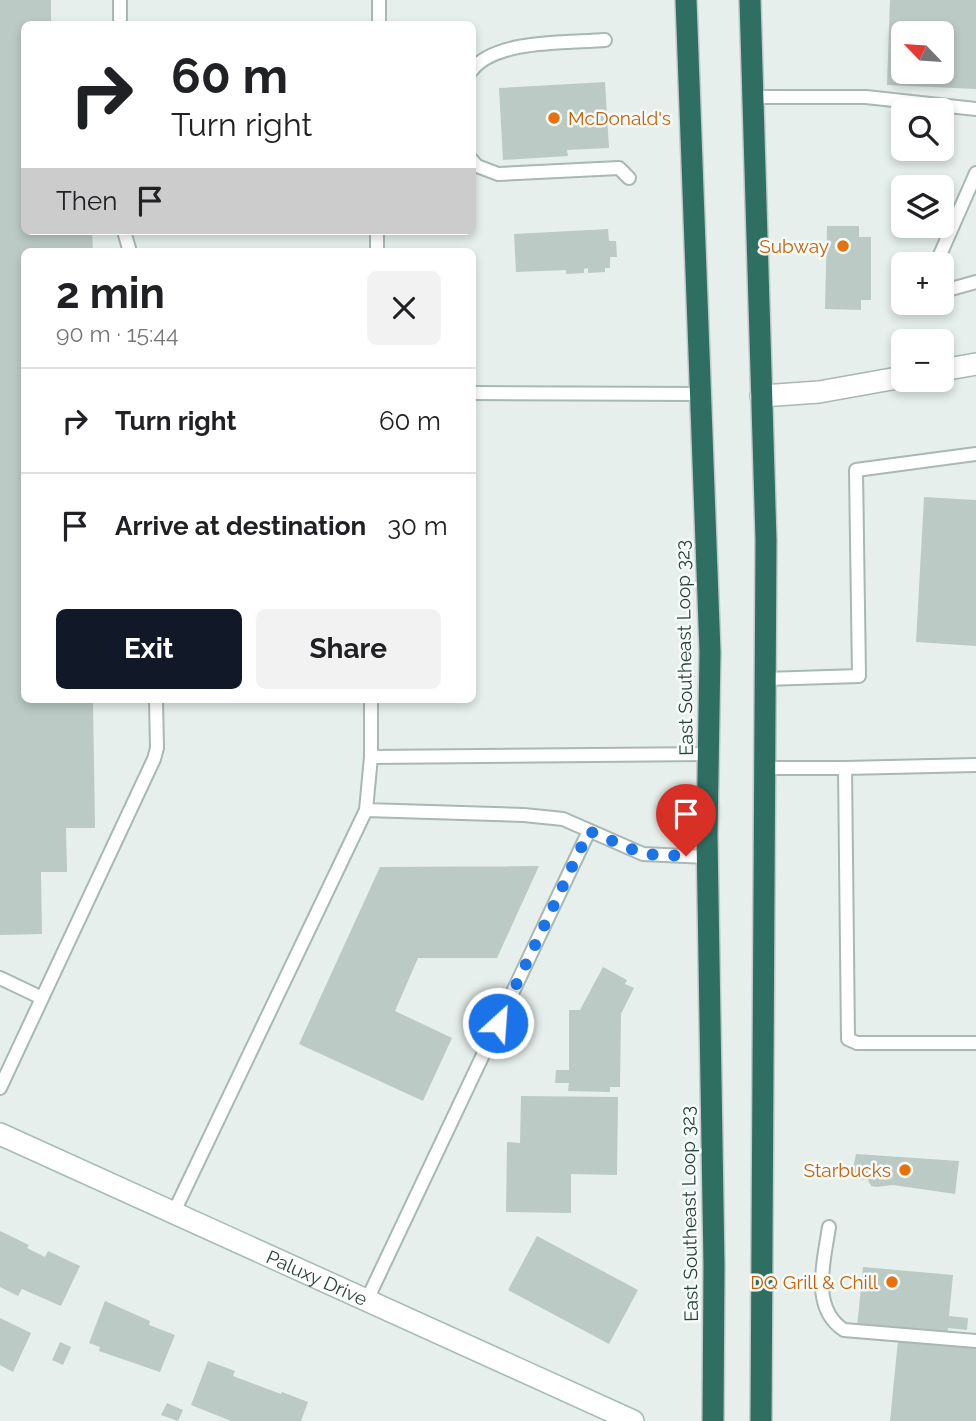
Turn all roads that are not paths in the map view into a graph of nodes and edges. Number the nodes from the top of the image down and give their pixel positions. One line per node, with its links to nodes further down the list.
1 (120, 0): 5 (lane)
2 (379, 0): 6 (lane)
3 (686, 0): 21 (highway, East Southeast Loop 323)
4 (750, 0): 9 (highway)
5 (120, 21)
6 (379, 21)
7 (605, 40): 8 (lane)
8 (476, 67)
9 (753, 97): 10 (lane); 22 (highway)
10 (976, 109)
11 (476, 165): 13 (lane)
12 (976, 173): 14 (lane)
13 (629, 178)
14 (941, 252)
15 (976, 282): 16 (lane)
16 (954, 288)
17 (976, 363): 18 (street)
18 (954, 368)
19 (891, 379): 22 (street)
20 (476, 393): 21 (lane)
21 (700, 394): 27 (highway, East Southeast Loop 323)
22 (761, 396): 24 (highway)
23 (976, 454): 24 (lane)
24 (765, 679): 30 (highway)
25 (156, 703): 36 (lane)
26 (371, 703): 28 (lane)
27 (708, 754): 28 (lane); 34 (highway, East Southeast Loop 323)
28 (371, 757): 32 (lane)
29 (976, 765): 31 (lane)
30 (764, 768): 31 (lane); 46 (highway)
31 (845, 768): 37 (lane)
32 (366, 810): 33 (lane); 40 (lane)
33 (589, 831): 34 (lane); 42 (lane)
34 (707, 857): 45 (highway, East Southeast Loop 323)
35 (0, 978): 36 (lane)
36 (42, 998): 38 (lane)
37 (976, 1043)
38 (0, 1088)
39 (0, 1135): 40 (street, Paluxy Drive)
40 (173, 1214): 42 (street, Paluxy Drive)
41 (829, 1227): 43 (lane)
42 (366, 1302): 44 (street, Paluxy Drive)
43 (976, 1340)
44 (632, 1421)
45 (712, 1421)
46 (761, 1421)

